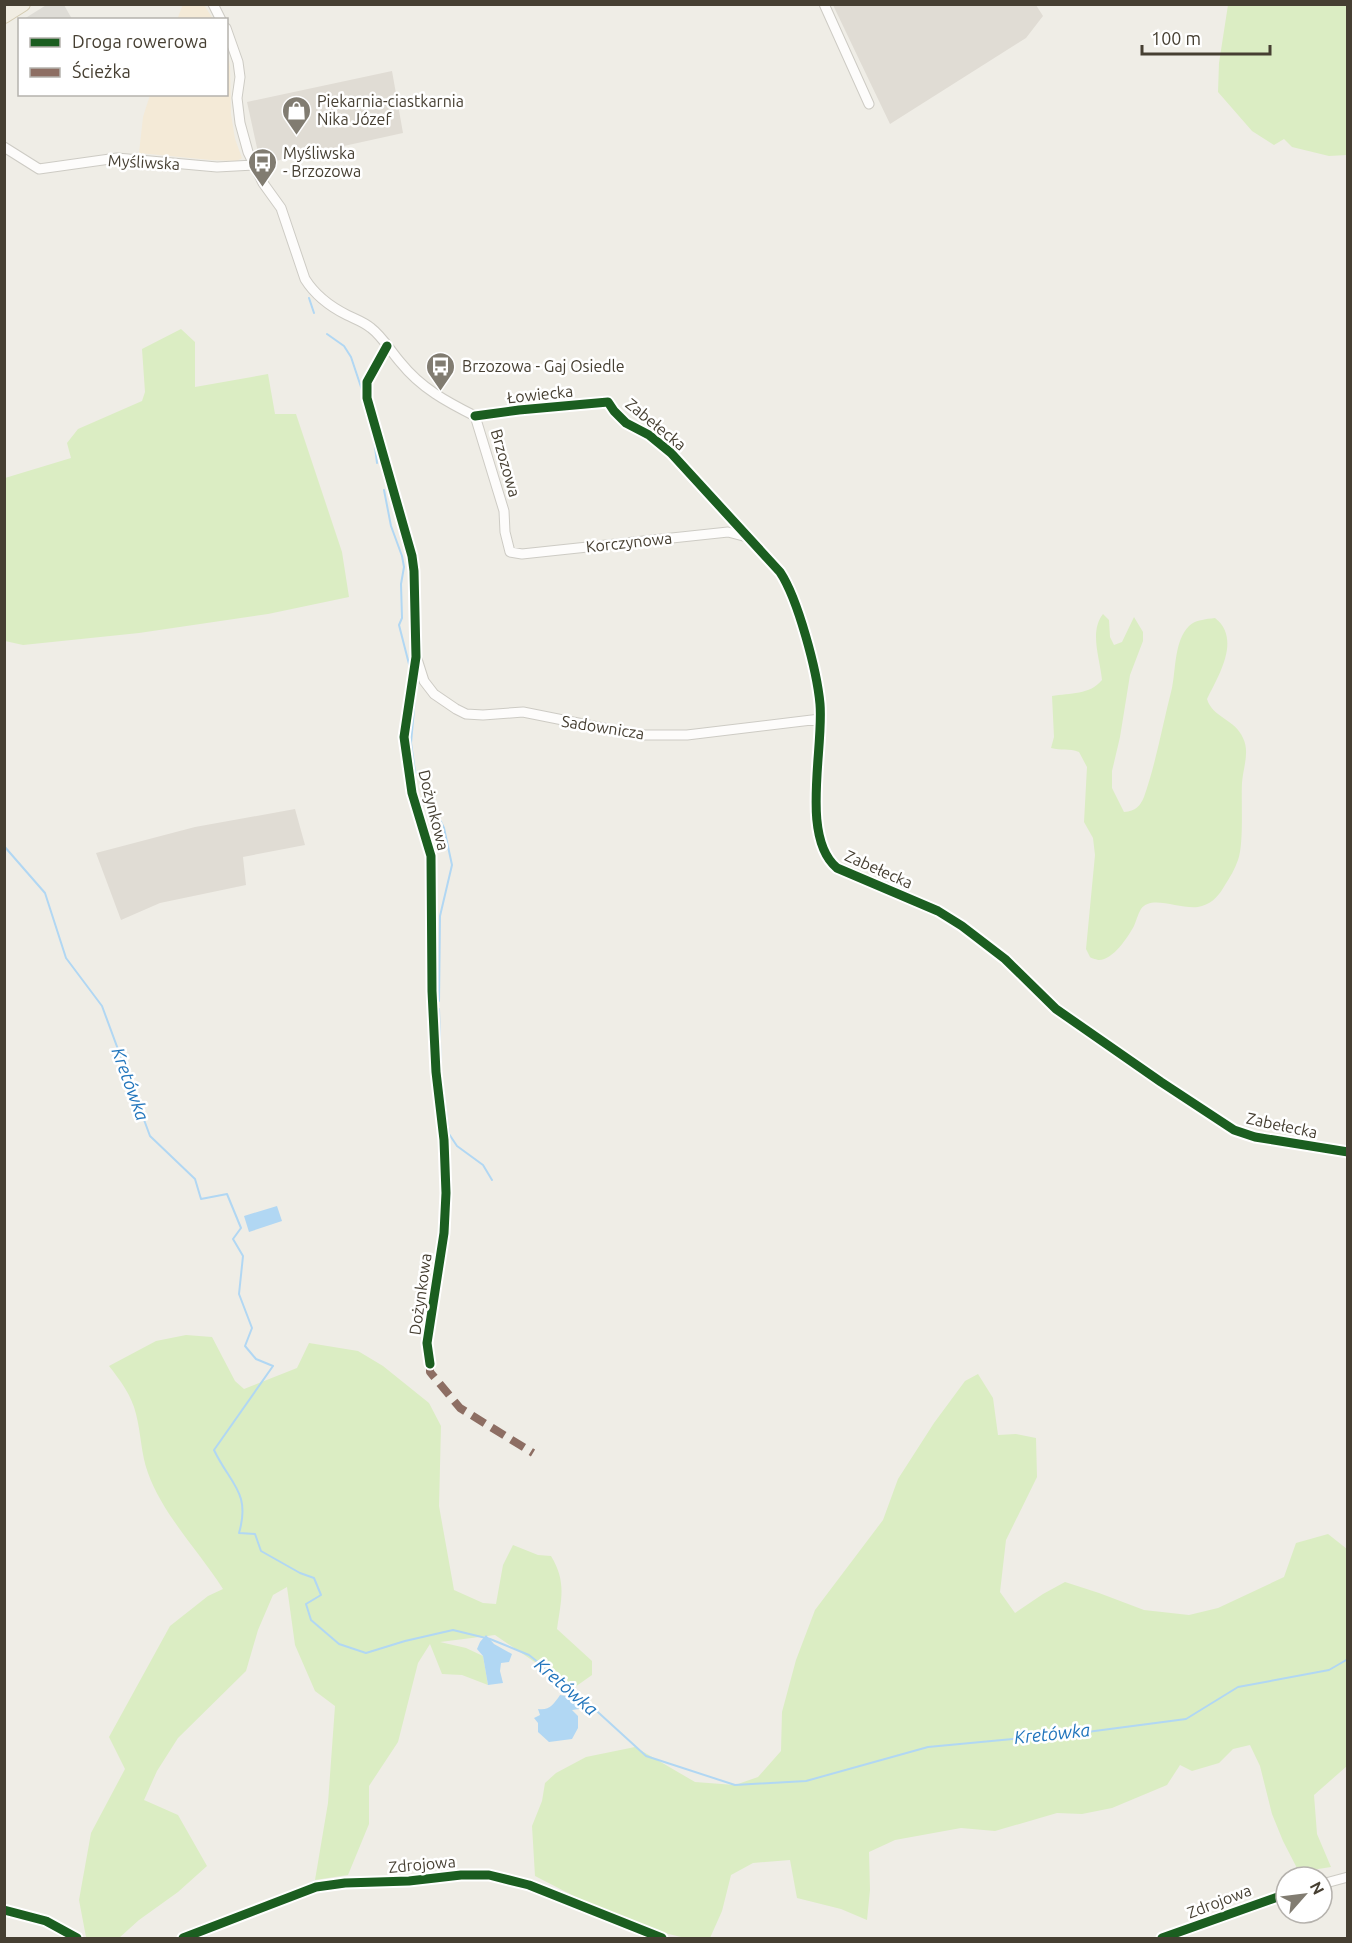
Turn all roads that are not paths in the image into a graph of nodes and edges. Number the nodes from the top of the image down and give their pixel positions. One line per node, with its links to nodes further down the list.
1 (23, 4): 4 (main road)
2 (213, 4): 5 (street)
3 (824, 4): 7 (street)
4 (4, 16)
5 (220, 18)
6 (228, 34): 9 (street)
7 (869, 104)
8 (4, 147): 9 (street, Myśliwska)
9 (254, 165): 10 (street, Brzozowa)
10 (387, 346): 12 (street, Brzozowa); 15 (street, Dożynkowa)
11 (608, 402): 12 (street, Łowiecka); 13 (street, Zabełecka)
12 (475, 416): 14 (street, Brzozowa)
13 (747, 537): 14 (street, Korczynowa); 16 (street, Zabełecka)
14 (510, 552)
15 (416, 657): 16 (street, Sadownicza); 18 (street, Dożynkowa)
16 (820, 719): 17 (street, Zabełecka)
17 (1347, 1152)
18 (430, 1364)
19 (1274, 1898): 24 (street, Zdrojowa)
20 (4, 1910): 21 (street)
21 (76, 1938)
22 (183, 1938): 23 (street, Zdrojowa)
23 (662, 1938)
24 (1162, 1938)

